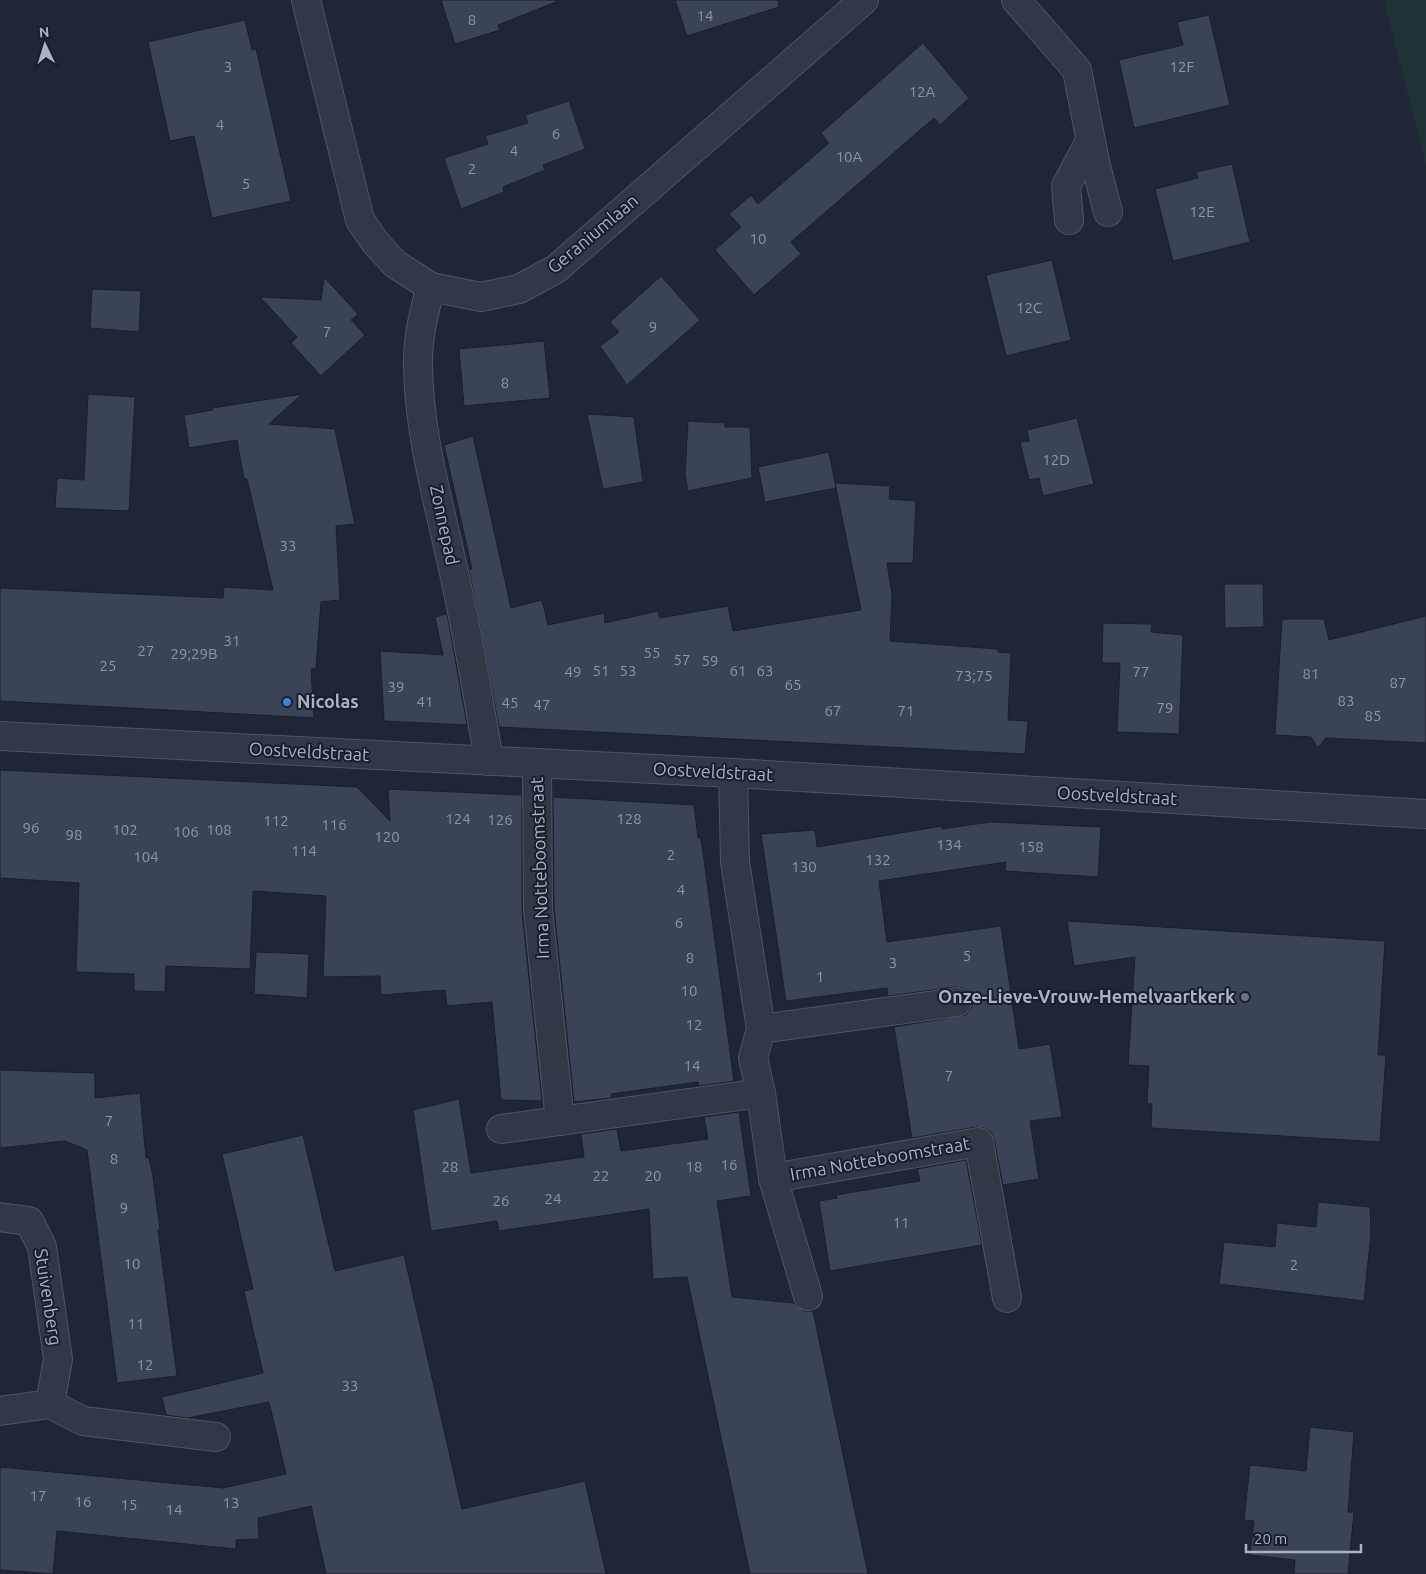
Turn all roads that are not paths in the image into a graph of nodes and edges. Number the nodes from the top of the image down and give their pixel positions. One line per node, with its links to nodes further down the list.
1 (306, 0): 7 (street, Geraniumlaan)
2 (864, 0): 7 (street, Geraniumlaan)
3 (1016, 0): 4 (street)
4 (1090, 141): 5 (street); 6 (street)
5 (1108, 212)
6 (1070, 220)
7 (431, 287): 9 (street, Zonnepad)
8 (0, 736): 9 (street, Oostveldstraat)
9 (489, 762): 10 (street, Oostveldstraat)
10 (537, 763): 11 (street, Oostveldstraat); 16 (street, Irma Notteboomstraat)
11 (733, 773): 12 (street, Oostveldstraat); 14 (street, Irma Notteboomstraat)
12 (1426, 814)
13 (957, 1002): 14 (street)
14 (761, 1029): 15 (street, Irma Notteboomstraat)
15 (761, 1093): 16 (street); 18 (street, Irma Notteboomstraat)
16 (560, 1121): 17 (street)
17 (501, 1129)
18 (773, 1178): 20 (street, Irma Notteboomstraat); 21 (street, Irma Notteboomstraat)
19 (0, 1217): 22 (street, Stuivenberg)
20 (808, 1296)
21 (1007, 1298)
22 (50, 1404): 23 (street); 24 (street)
23 (0, 1411)
24 (216, 1437)

